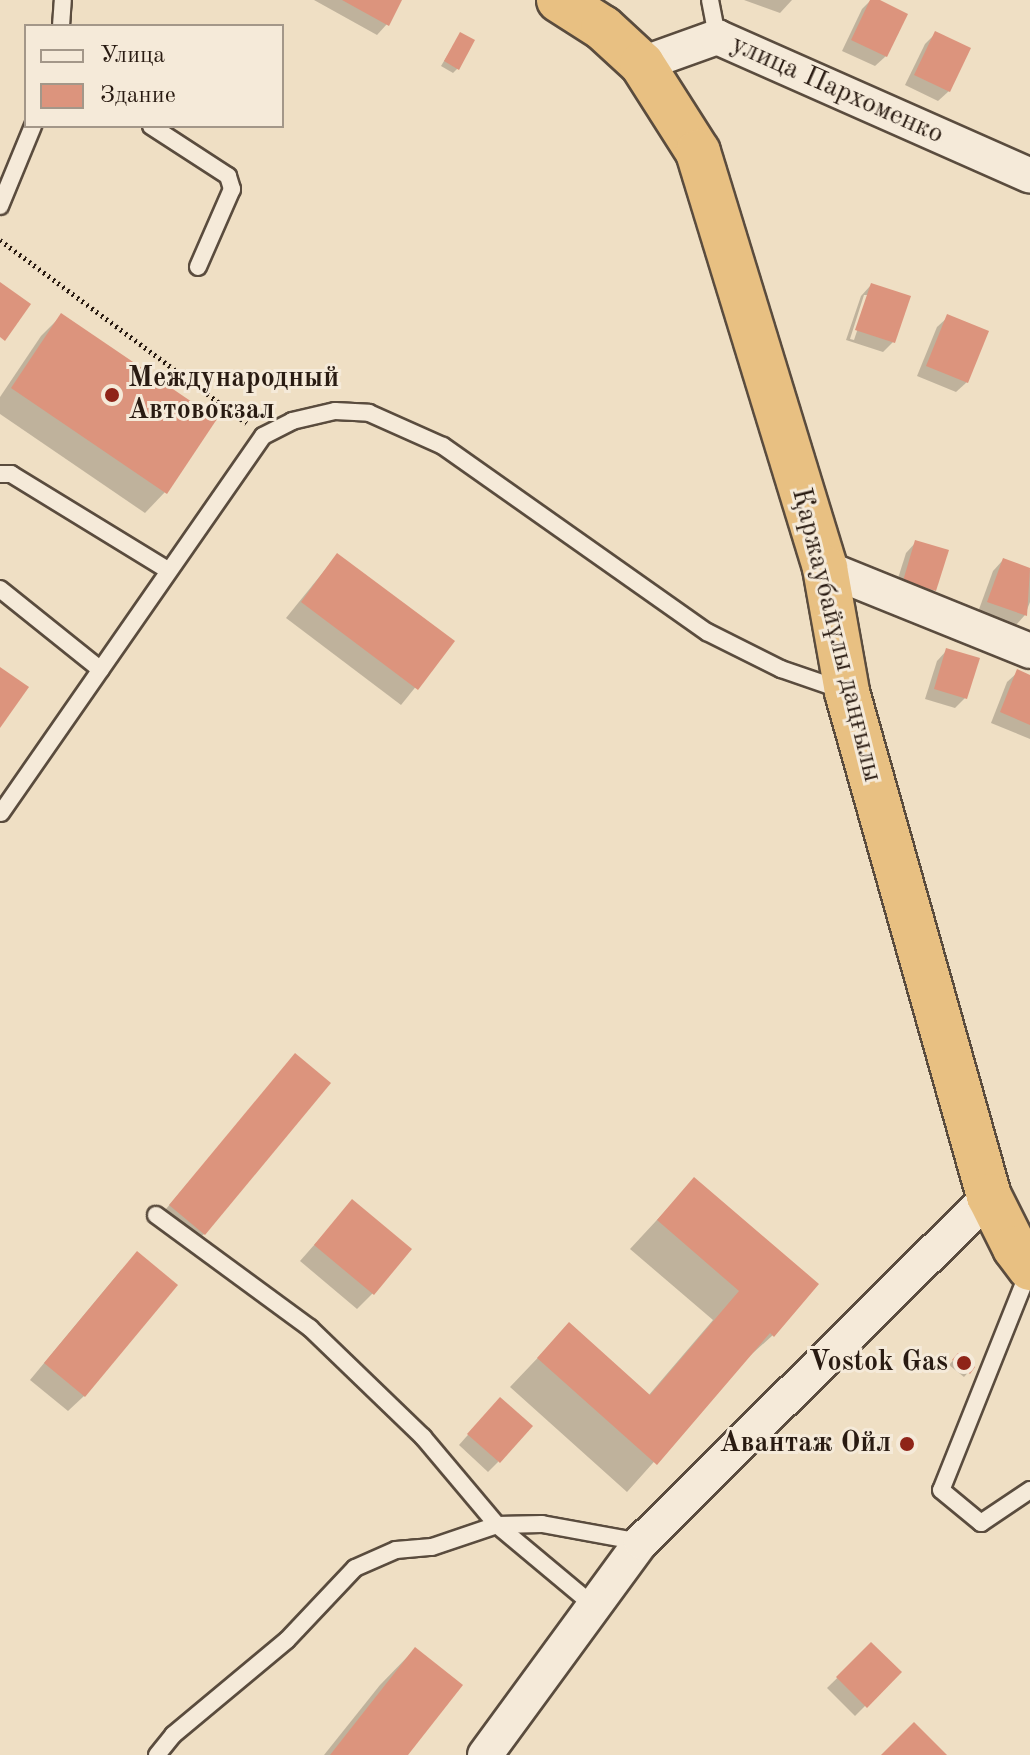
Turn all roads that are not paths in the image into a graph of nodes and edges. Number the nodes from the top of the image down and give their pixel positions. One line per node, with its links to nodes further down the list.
1 (63, 0): 5 (lane)
2 (559, 0): 4 (highway, Қаржаубайұлы даңғылы)
3 (710, 0): 6 (lane)
4 (600, 14): 7 (highway, Қаржаубайұлы даңғылы)
5 (61, 24)
6 (717, 37): 7 (street, улица Пархоменко); 10 (street, улица Пархоменко)
7 (642, 64): 14 (highway, Қаржаубайұлы даңғылы)
8 (32, 128): 11 (lane)
9 (154, 128): 12 (lane)
10 (1030, 176)
11 (0, 206)
12 (198, 267)
13 (0, 474): 15 (lane)
14 (825, 568): 17 (street); 19 (highway, Қаржаубайұлы даңғылы)
15 (169, 571): 18 (lane); 19 (lane)
16 (0, 589): 18 (lane)
17 (1030, 651)
18 (101, 670): 20 (lane)
19 (847, 692): 21 (highway, Қаржаубайұлы даңғылы)
20 (1, 813)
21 (989, 1196): 23 (highway, Қаржаубайұлы даңғылы); 26 (street)
22 (156, 1215): 25 (lane)
23 (1026, 1254): 24 (lane)
24 (1030, 1490)
25 (497, 1525): 26 (lane); 27 (lane); 28 (lane)
26 (641, 1542): 27 (street)
27 (594, 1606): 29 (street)
28 (157, 1755)
29 (485, 1755)

